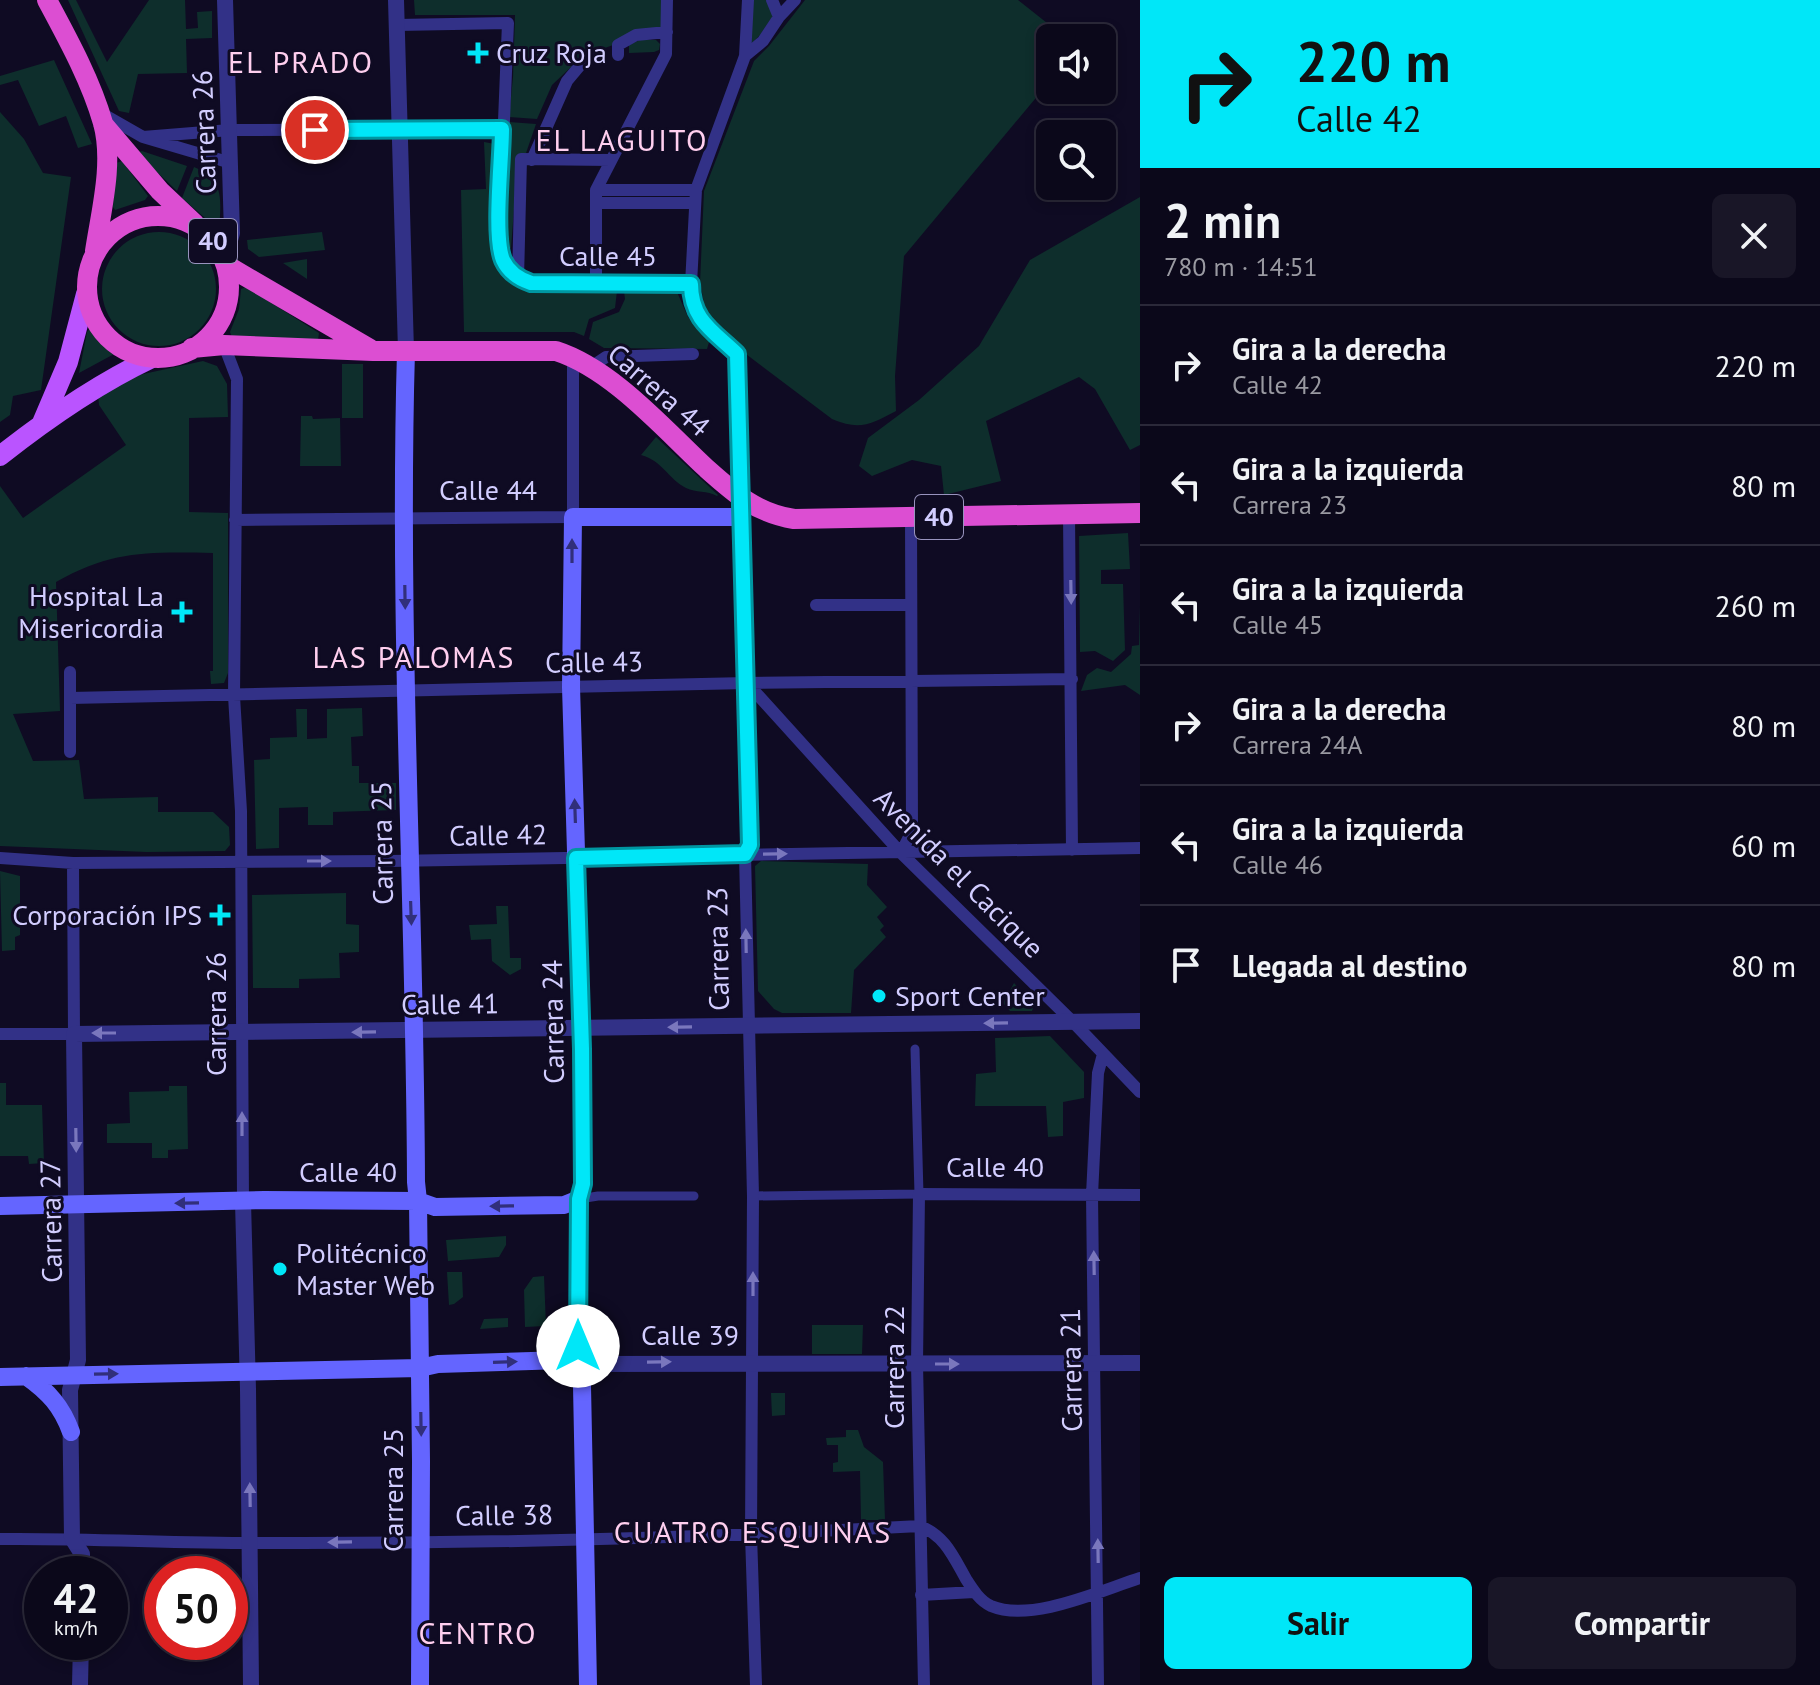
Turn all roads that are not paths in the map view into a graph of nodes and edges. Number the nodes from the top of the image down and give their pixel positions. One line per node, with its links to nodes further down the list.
1 (47, 0): 14 (highway, 40)
2 (225, 0): 16 (street, Carrera 26)
3 (396, 0): 9 (street, Carrera 25)
4 (667, 0): 10 (street)
5 (748, 0): 13 (street, Carrera 23)
6 (772, 0): 8 (street)
7 (795, 0): 8 (street)
8 (779, 17): 13 (street)
9 (397, 25): 15 (street); 17 (street, Carrera 25)
10 (667, 32): 11 (street); 20 (street)
11 (618, 55)
12 (588, 56): 19 (street)
13 (745, 56): 22 (street, Carrera 23)
14 (100, 118): 18 (street); 24 (highway, 40); 25 (highway, 40)
15 (502, 129): 17 (street); 27 (street, Calle 45)
16 (230, 130): 17 (street); 18 (street); 21 (street, Carrera 26)
17 (400, 130): 34 (street, Carrera 25)
18 (143, 137): 21 (street)
19 (527, 160): 20 (street); 27 (street)
20 (611, 160): 23 (street)
21 (231, 163): 26 (street, Carrera 26)
22 (696, 196): 23 (street); 29 (street, Carrera 23)
23 (596, 197): 28 (street)
24 (202, 231): 25 (highway, 40); 26 (highway, 40)
25 (95, 254): 30 (highway, 40)
26 (225, 263): 32 (highway, 40); 33 (highway, 40)
27 (518, 279): 28 (street, Calle 45)
28 (596, 283): 29 (street, Calle 45)
29 (691, 284): 40 (street, Carrera 23)
30 (86, 294): 36 (highway); 38 (main road, 40)
31 (224, 345): 32 (highway, 40); 33 (highway, 40); 46 (street, Carrera 26)
32 (192, 348): 36 (highway, 40)
33 (373, 351): 34 (highway, 40)
34 (406, 351): 37 (highway, 40); 45 (main road, Carrera 25)
35 (693, 354): 37 (street)
36 (152, 358): 38 (main road, 40)
37 (582, 362): 40 (highway, Carrera 44 / 40); 43 (street, Carrera 24)
38 (42, 423): 39 (main road, 40)
39 (0, 456)
40 (742, 508): 43 (main road, Calle 44); 44 (highway, Calle 44 / 40); 52 (street, Carrera 23)
41 (1140, 513): 42 (highway, Calle 44 / 40)
42 (1069, 514): 44 (highway, Calle 44 / 40); 50 (street, one-way to 50)
43 (573, 517): 45 (street, Calle 44); 53 (main road, Carrera 24, one-way to 43)
44 (911, 518): 48 (street)
45 (404, 519): 46 (street, Calle 44); 54 (main road, Carrera 25, one-way to 54)
46 (235, 520): 55 (street, Carrera 26)
47 (816, 605): 48 (street)
48 (911, 605): 51 (street)
49 (70, 672): 56 (street)
50 (1072, 679): 51 (street, Calle 43); 59 (street)
51 (911, 682): 52 (street, Calle 43); 60 (street)
52 (747, 683): 53 (street, Calle 43); 60 (street, Avenida el Cacique); 61 (street, Carrera 23)
53 (571, 687): 54 (street, Calle 43); 63 (main road, Carrera 24, one-way to 53)
54 (407, 690): 55 (street, Calle 43); 64 (main road, Carrera 25)
55 (234, 696): 56 (street, Calle 43); 65 (street, Carrera 26)
56 (70, 698): 57 (street)
57 (70, 752)
58 (1140, 848): 59 (street, Calle 42)
59 (1072, 850): 60 (street, Calle 42)
60 (901, 853): 61 (street, Calle 42, one-way to 60); 68 (street, Avenida el Cacique)
61 (745, 854): 63 (street, Calle 42); 69 (street, Carrera 23, one-way to 61)
62 (0, 858): 66 (street, Calle 42)
63 (576, 858): 64 (street, Calle 42); 70 (main road, Carrera 24)
64 (410, 860): 65 (street, Calle 42, one-way to 64); 71 (main road, Carrera 25, one-way to 71)
65 (241, 861): 66 (street, Calle 42); 72 (street, Carrera 26)
66 (73, 863): 74 (street, Carrera 27)
67 (1140, 1021): 68 (street, Calle 41)
68 (1074, 1023): 69 (street, Calle 41, one-way to 69); 76 (street, Avenida el Cacique)
69 (747, 1026): 70 (street, Calle 41, one-way to 70); 82 (street, Carrera 23)
70 (582, 1028): 71 (street, Calle 41); 83 (main road, Carrera 24)
71 (415, 1031): 72 (street, Calle 41, one-way to 72); 84 (main road, Carrera 25)
72 (243, 1033): 74 (street, Calle 41, one-way to 74); 85 (street, Carrera 26, one-way to 72)
73 (0, 1034): 74 (street, Calle 41)
74 (74, 1034): 86 (street, Carrera 27, one-way to 86)
75 (915, 1049): 78 (street, Carrera 22)
76 (1103, 1054): 77 (street, Avenida el Cacique); 79 (street, Carrera 21)
77 (1140, 1092)
78 (919, 1194): 79 (street, Calle 40); 82 (street, Calle 40); 91 (street, Carrera 22)
79 (1092, 1195): 80 (street, Calle 40); 92 (street, Carrera 21, one-way to 79)
80 (1140, 1195)
81 (694, 1196): 83 (street, Calle 40)
82 (753, 1196): 88 (street, Carrera 23, one-way to 82)
83 (579, 1199): 84 (main road, Calle 40, one-way to 84); 90 (main road, Carrera 24)
84 (418, 1201): 85 (main road, Calle 40); 93 (main road, Carrera 25)
85 (243, 1202): 86 (main road, Calle 40, one-way to 86); 94 (street, Carrera 26)
86 (77, 1205): 87 (main road, Calle 40); 95 (street, Carrera 27)
87 (0, 1206)
88 (753, 1362): 90 (street, Calle 39, one-way to 88); 91 (street, Calle 39); 100 (street, Carrera 23)
89 (1140, 1363): 92 (street, Calle 39)
90 (581, 1364): 93 (main road, Calle 39, one-way to 90); 101 (main road, Carrera 24)
91 (917, 1364): 92 (street, Calle 39, one-way to 92); 99 (street, Carrera 22)
92 (1095, 1364): 109 (street, Carrera 21, one-way to 92)
93 (420, 1368): 94 (main road, Calle 39); 104 (main road, Carrera 25, one-way to 104)
94 (248, 1371): 95 (main road, Calle 39, one-way to 94); 105 (street, Carrera 26, one-way to 94)
95 (73, 1375): 96 (main road, Calle 39); 98 (street, Carrera 27)
96 (26, 1376): 97 (main road, Calle 39); 98 (main road)
97 (0, 1377)
98 (71, 1432): 102 (street, Carrera 27)
99 (920, 1526): 100 (street, Calle 38); 108 (street); 110 (street, Carrera 22)
100 (751, 1535): 101 (street, Calle 38); 116 (street, Carrera 23)
101 (586, 1537): 104 (street, Calle 38); 115 (main road, Carrera 24)
102 (72, 1538): 103 (street, Calle 38); 105 (street, Calle 38); 106 (street, Carrera 27)
103 (0, 1539)
104 (421, 1541): 105 (street, Calle 38, one-way to 105); 114 (main road, Carrera 25)
105 (251, 1543): 113 (street, Carrera 26)
106 (82, 1556)
107 (1140, 1578): 109 (street)
108 (974, 1592): 109 (street); 110 (street)
109 (1098, 1593): 118 (street, Carrera 21)
110 (921, 1595): 117 (street, Carrera 22)
111 (81, 1660): 112 (street)
112 (80, 1685)
113 (251, 1685)
114 (420, 1685)
115 (588, 1685)
116 (756, 1685)
117 (924, 1685)
118 (1098, 1685)

